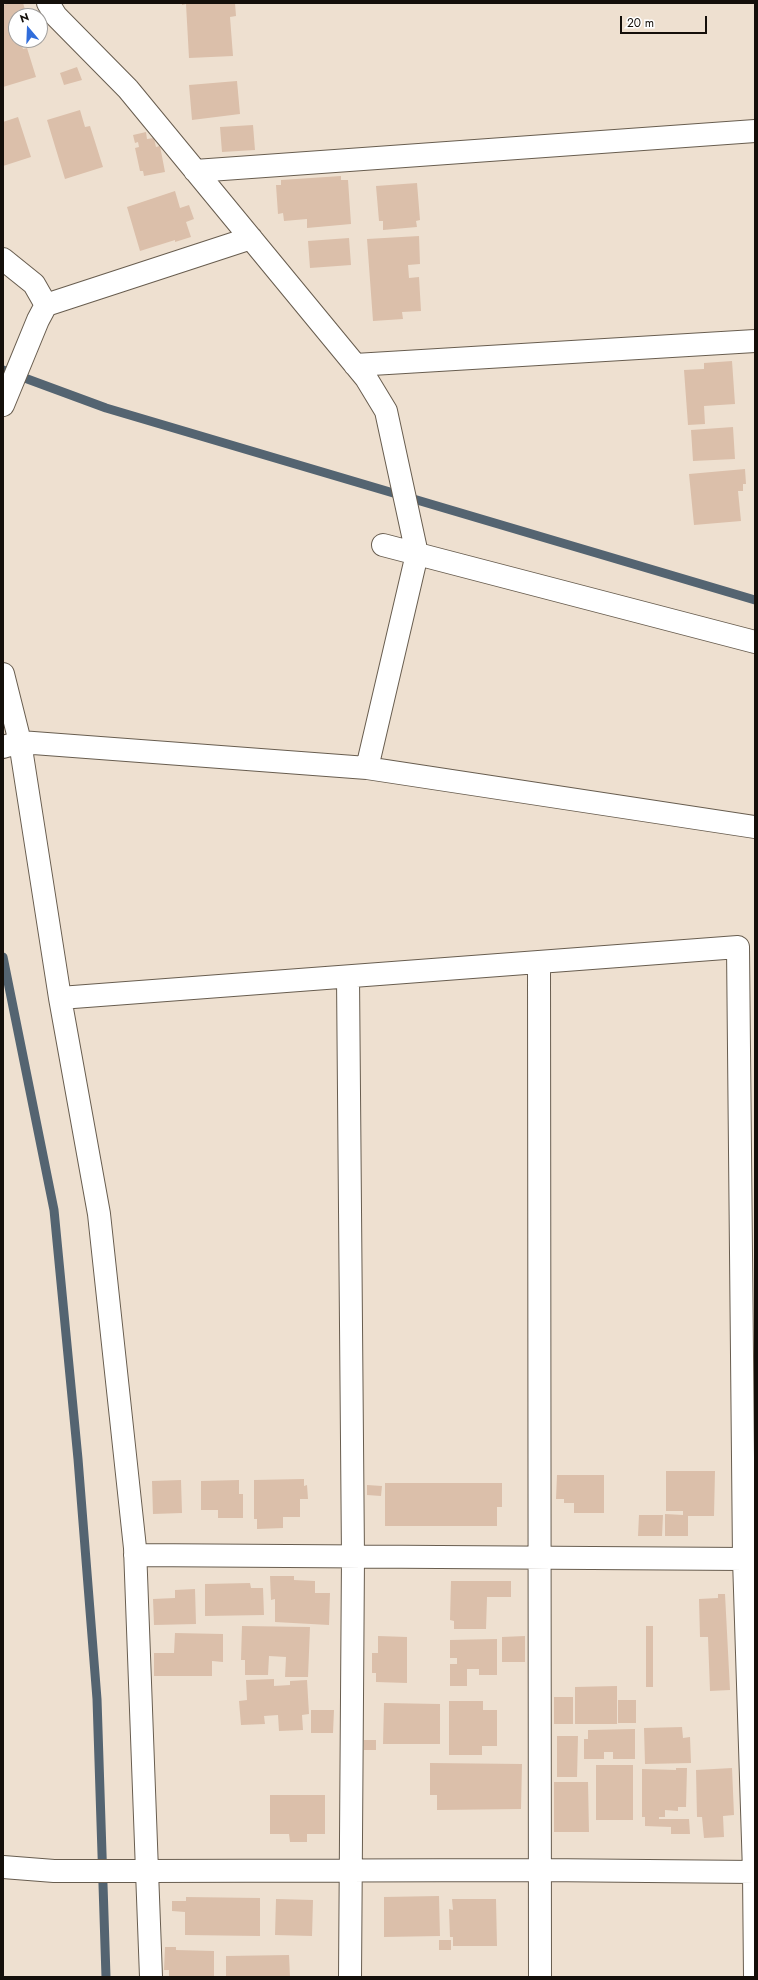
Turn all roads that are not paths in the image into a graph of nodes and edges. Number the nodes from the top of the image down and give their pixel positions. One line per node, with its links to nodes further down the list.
1 (48, 3): 3 (street)
2 (755, 131): 3 (street)
3 (195, 171): 4 (street)
4 (251, 238): 6 (street); 8 (street)
5 (3, 259): 6 (street)
6 (42, 313): 9 (street)
7 (755, 341): 8 (street)
8 (355, 365): 11 (street)
9 (3, 405)
10 (383, 545): 11 (street)
11 (415, 547): 12 (street); 15 (street)
12 (755, 642)
13 (3, 674): 14 (street)
14 (9, 745): 15 (street); 19 (street)
15 (367, 768): 16 (street)
16 (755, 827)
17 (540, 962): 18 (street); 22 (street); 23 (street)
18 (348, 977): 19 (street); 21 (street)
19 (60, 998): 20 (street)
20 (135, 1555): 21 (street); 28 (street)
21 (353, 1557): 22 (street); 26 (street)
22 (539, 1558): 23 (street); 27 (street)
23 (744, 1559): 24 (street)
24 (752, 1704): 29 (street)
25 (3, 1867): 28 (street)
26 (351, 1870): 27 (street); 28 (street); 31 (street)
27 (540, 1870): 29 (street); 32 (street)
28 (138, 1871): 30 (street)
29 (755, 1872): 33 (street)
30 (151, 1977)
31 (350, 1977)
32 (540, 1977)
33 (755, 1977)

